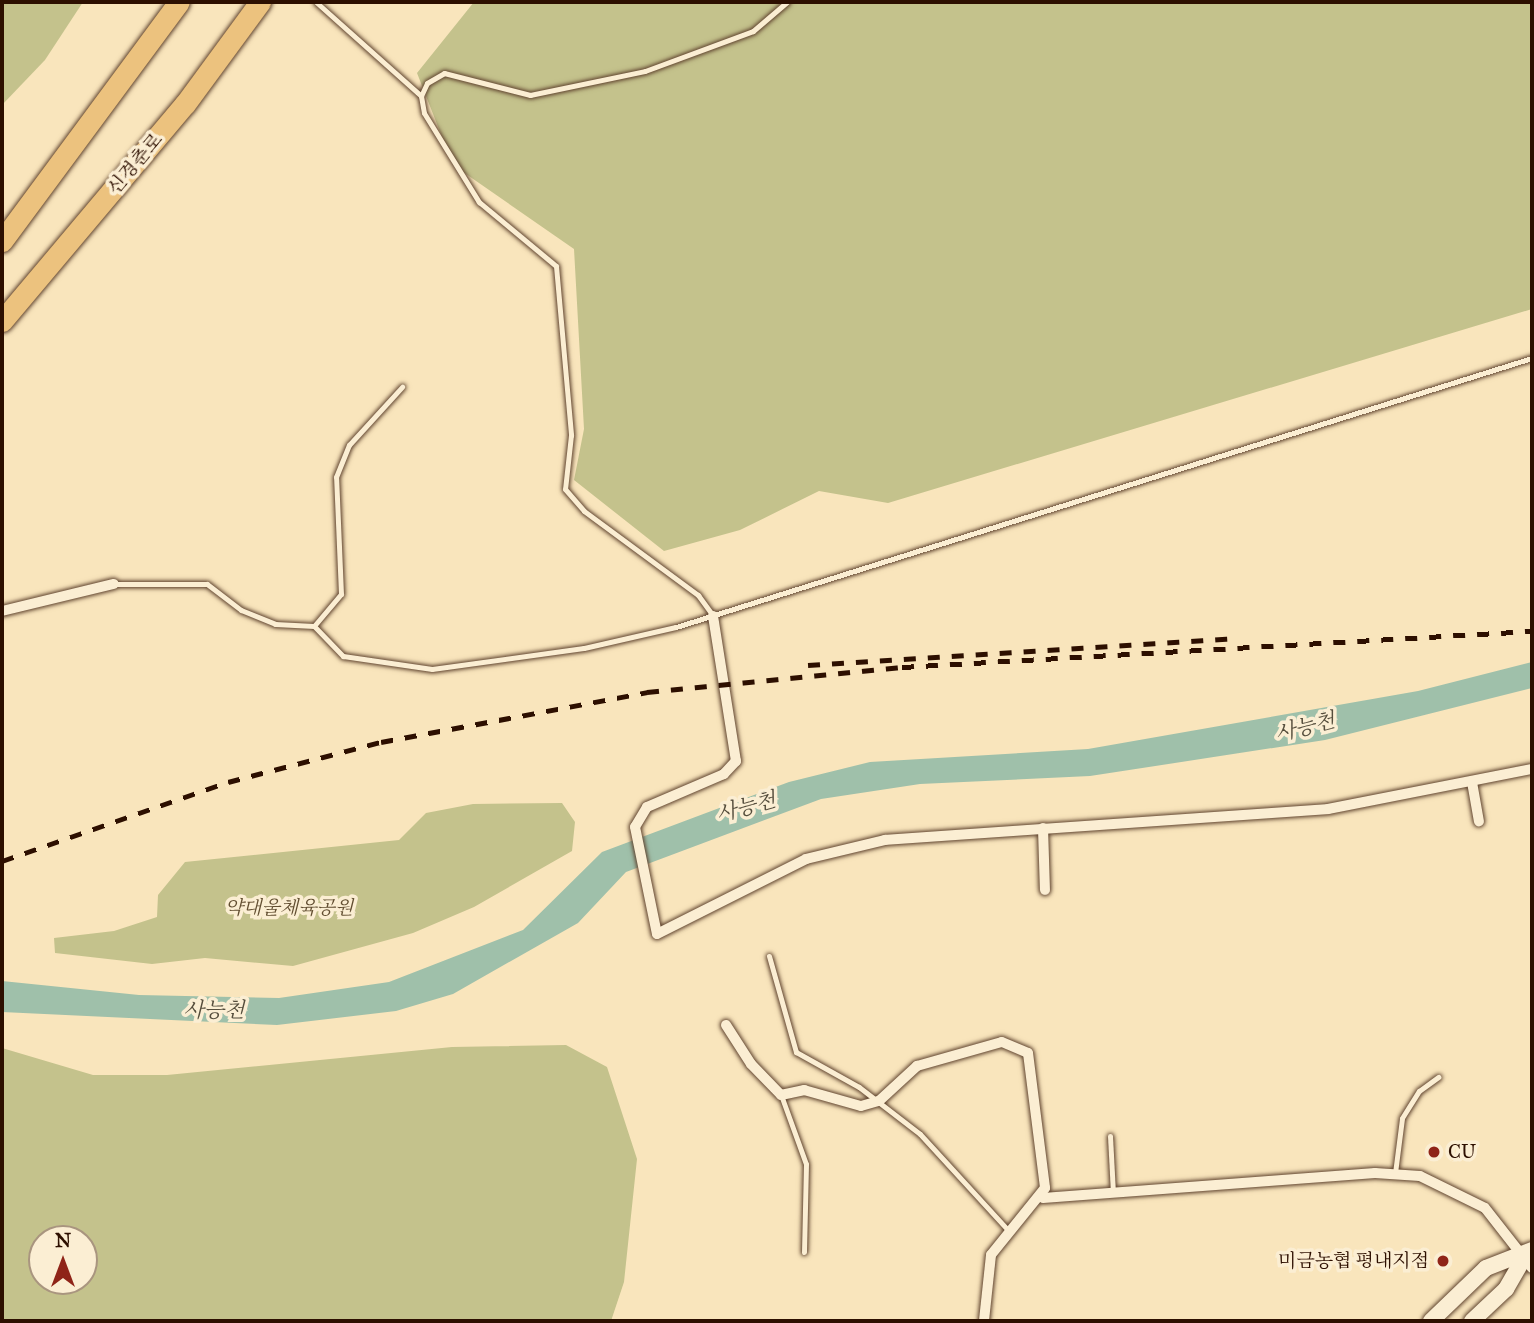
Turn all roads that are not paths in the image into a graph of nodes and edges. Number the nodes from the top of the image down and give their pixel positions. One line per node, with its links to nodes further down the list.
1 (179, 2): 6 (highway)
2 (260, 2): 7 (highway, 신경춘로)
3 (316, 2): 5 (lane)
4 (787, 2): 5 (lane)
5 (421, 96): 12 (lane)
6 (2, 241)
7 (2, 321)
8 (1532, 358): 12 (lane)
9 (402, 387): 13 (lane)
10 (114, 584): 11 (street); 13 (lane)
11 (2, 611)
12 (713, 616): 13 (lane); 17 (street)
13 (314, 626)
14 (1532, 769): 15 (street)
15 (1472, 782): 16 (street); 17 (street)
16 (1479, 821)
17 (1043, 828): 18 (street)
18 (1045, 890)
19 (769, 956): 23 (lane)
20 (726, 1025): 22 (street)
21 (1438, 1077): 25 (lane)
22 (781, 1095): 23 (street); 29 (lane)
23 (879, 1101): 27 (street); 28 (lane)
24 (1111, 1136): 26 (lane)
25 (1395, 1173): 26 (street); 30 (street)
26 (1113, 1193): 27 (street)
27 (1043, 1198): 28 (street)
28 (1007, 1229): 31 (street)
29 (804, 1252)
30 (1531, 1258): 32 (street); 33 (street)
31 (984, 1321)
32 (1431, 1321)
33 (1472, 1321)

